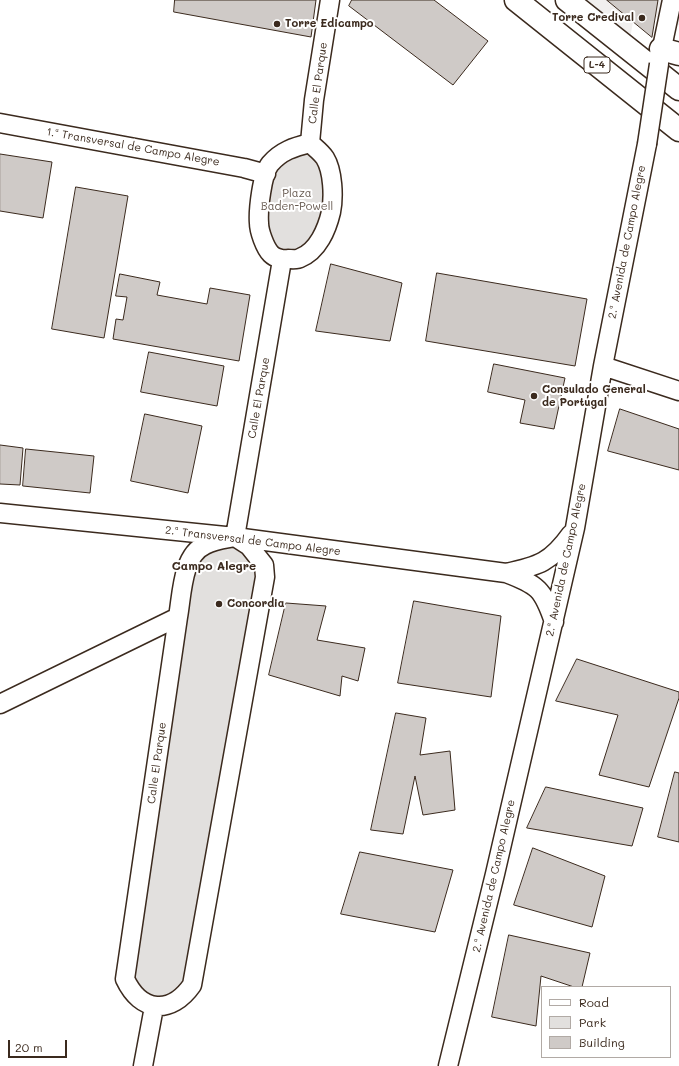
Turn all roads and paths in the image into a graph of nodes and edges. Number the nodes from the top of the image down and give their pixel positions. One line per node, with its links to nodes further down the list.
1 (330, 0): 9 (street, Calle El Parque)
2 (516, 0): 8 (main road, L-4)
3 (567, 0): 6 (main road)
4 (672, 0): 5 (street, 2.ª Avenida de Campo Alegre)
5 (666, 56): 12 (street, 2.ª Avenida de Campo Alegre, bridge)
6 (679, 89)
7 (0, 123): 10 (street, 1.ª Transversal de Campo Alegre)
8 (679, 130)
9 (310, 143): 10 (street); 11 (street)
10 (266, 174): 11 (street)
11 (282, 260): 16 (street, Calle El Parque)
12 (603, 366): 13 (street); 15 (street, 2.ª Avenida de Campo Alegre)
13 (679, 391)
14 (0, 513): 16 (street, 2.ª Transversal de Campo Alegre)
15 (575, 528): 17 (street, 2.ª Transversal de Campo Alegre); 19 (street, 2.ª Avenida de Campo Alegre)
16 (235, 537): 17 (street, 2.ª Transversal de Campo Alegre); 18 (street, Calle El Parque); 21 (street)
17 (506, 573): 19 (street, 2.ª Transversal de Campo Alegre)
18 (178, 617): 20 (street); 21 (street, Calle El Parque)
19 (554, 622): 23 (street, 2.ª Avenida de Campo Alegre)
20 (0, 704)
21 (154, 1007): 22 (street)
22 (143, 1066)
23 (448, 1066)

